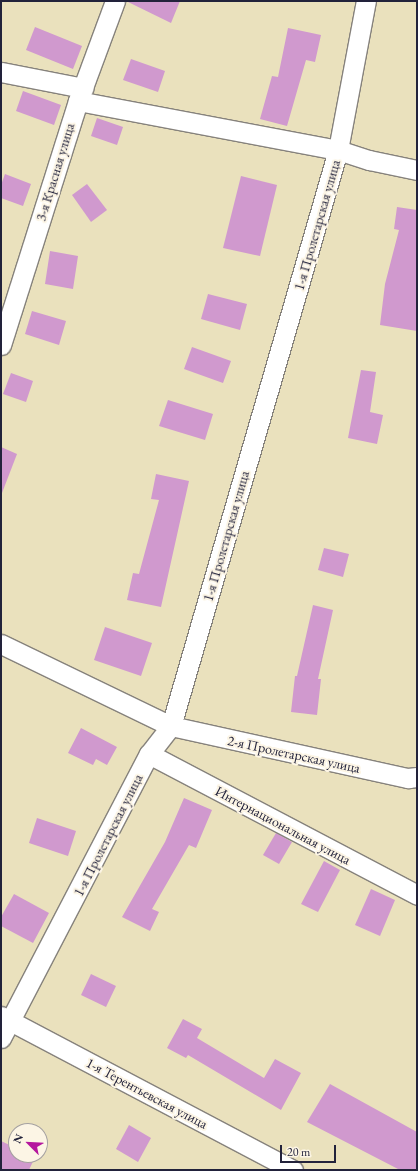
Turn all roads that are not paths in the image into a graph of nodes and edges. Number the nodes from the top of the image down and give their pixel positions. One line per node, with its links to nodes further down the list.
1 (115, 1): 4 (street, 3-я Красная улица)
2 (366, 1): 5 (street, 1-я Пролетарская улица)
3 (1, 72): 4 (street)
4 (80, 94): 5 (street); 7 (street, 3-я Красная улица)
5 (338, 150): 6 (street); 9 (street, 1-я Пролетарская улица)
6 (417, 170)
7 (1, 345)
8 (1, 644): 9 (street)
9 (170, 726): 10 (street, 1-я Пролетарская улица); 11 (street, 2-я Пролетарская улица)
10 (149, 754): 12 (street, Интернациональная улица); 13 (street, 1-я Пролетарская улица)
11 (417, 777)
12 (417, 895)
13 (6, 1018): 14 (street, 1-я Пролетарская улица); 15 (street, 1-я Терентьевская улица)
14 (1, 1038)
15 (293, 1170)

